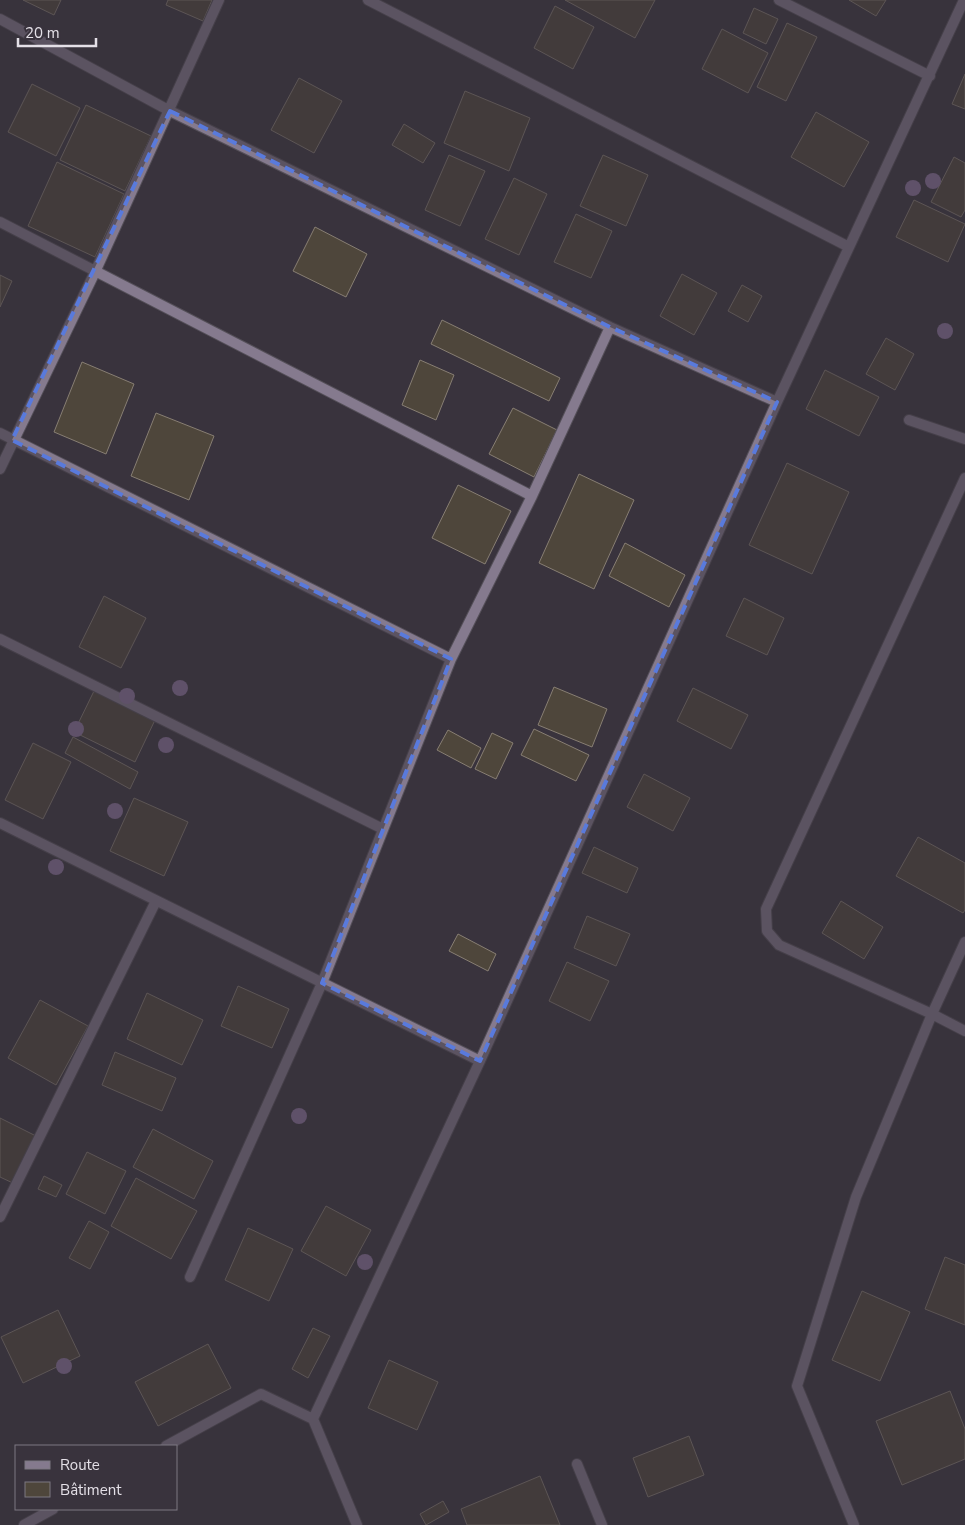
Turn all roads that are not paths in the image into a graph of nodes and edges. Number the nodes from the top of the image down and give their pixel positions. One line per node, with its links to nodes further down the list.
1 (219, 0): 7 (street)
2 (368, 0): 9 (street)
3 (779, 0): 6 (street)
4 (964, 0): 6 (street)
5 (0, 19): 7 (street)
6 (930, 76): 9 (street)
7 (170, 110): 10 (street); 11 (street)
8 (0, 222): 10 (street)
9 (849, 247): 12 (street)
10 (95, 272): 16 (street); 19 (street)
11 (610, 327): 12 (street); 19 (street)
12 (777, 402): 29 (street)
13 (909, 420): 15 (street)
14 (0, 433): 16 (street)
15 (965, 439)
16 (12, 440): 17 (street); 21 (street)
17 (0, 469)
18 (965, 478): 27 (street)
19 (532, 496): 21 (street)
20 (0, 639): 23 (street)
21 (451, 659): 23 (street)
22 (0, 823): 24 (street)
23 (383, 829): 26 (street)
24 (156, 901): 26 (street); 30 (street)
25 (965, 942): 27 (street)
26 (322, 982): 29 (street); 31 (street)
27 (932, 1014): 28 (street); 39 (street)
28 (965, 1031)
29 (480, 1061): 32 (street)
30 (0, 1217)
31 (190, 1277)
32 (314, 1419): 33 (street); 37 (street)
33 (168, 1445)
34 (577, 1464): 38 (street)
35 (51, 1510): 36 (street)
36 (24, 1525)
37 (356, 1525)
38 (602, 1525)
39 (854, 1525)

